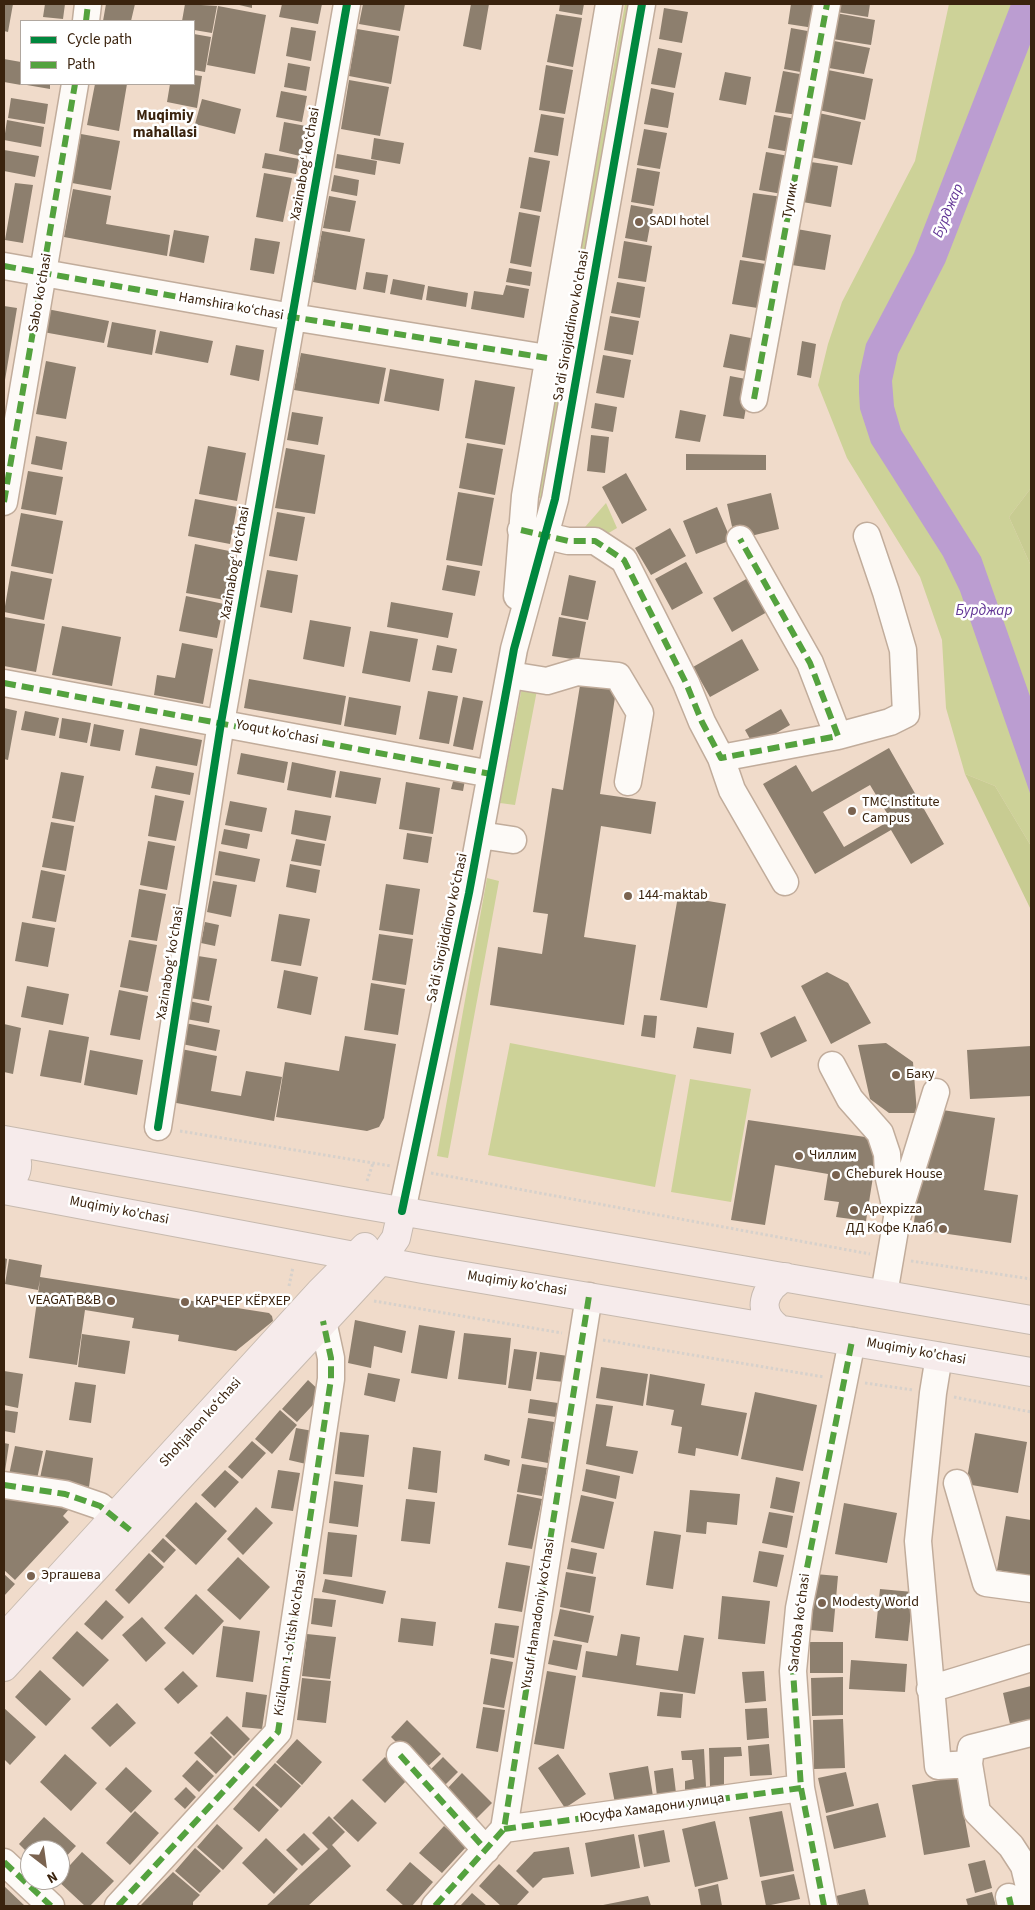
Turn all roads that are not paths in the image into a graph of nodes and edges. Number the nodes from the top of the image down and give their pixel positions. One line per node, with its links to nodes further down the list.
1 (88, 4): 6 (street)
2 (347, 4): 10 (street, Xazinabog‘ ko‘chasi)
3 (609, 4): 11 (street, Sa'di Sirojiddinov ko'chasi)
4 (642, 4): 14 (street, Sa'di Sirojiddinov ko'chasi)
5 (827, 4): 12 (street, Тупик)
6 (86, 20)
7 (75, 85): 9 (street, Sabo ko‘chasi)
8 (4, 266): 9 (street, Hamshira ko‘chasi)
9 (44, 274): 10 (street, Hamshira ko‘chasi); 13 (street, Sabo ko‘chasi)
10 (292, 317): 11 (street, Hamshira ko‘chasi); 20 (street, Xazinabog‘ ko‘chasi)
11 (547, 358): 14 (street, Sa'di Sirojiddinov ko'chasi)
12 (754, 399)
13 (4, 502)
14 (533, 533): 17 (street, Sa'di Sirojiddinov ko'chasi); 22 (street)
15 (867, 536): 21 (street)
16 (740, 539): 21 (street)
17 (514, 650): 18 (street, Saʼdi Sirojiddinov koʻchasi)
18 (510, 675): 23 (street, Saʼdi Sirojiddinov koʻchasi); 24 (street)
19 (4, 683): 20 (street, Yoqut ko'chasi)
20 (221, 722): 23 (street, Yoqut ko'chasi); 30 (street, Xazinabog‘ ko‘chasi)
21 (838, 736): 22 (street)
22 (720, 758): 27 (street)
23 (491, 774): 25 (street, Saʼdi Sirojiddinov koʻchasi)
24 (628, 782)
25 (480, 835): 26 (street); 33 (street, Saʼdi Sirojiddinov koʻchasi)
26 (513, 840)
27 (786, 882)
28 (832, 1065): 34 (street)
29 (936, 1092): 34 (street)
30 (158, 1127)
31 (4, 1140): 32 (main road); 33 (main road)
32 (4, 1188): 35 (main road, Muqimiy ko'chasi)
33 (402, 1211): 36 (main road, Shohjahon koʻchasi); 36 (main road); 37 (main road)
34 (898, 1218): 39 (street)
35 (301, 1255): 36 (main road, Muqimiy ko'chasi); 38 (main road)
36 (380, 1261): 38 (main road, Shohjahon koʻchasi); 40 (main road, Muqimiy ko'chasi); 42 (main road, Shohjahon koʻchasi)
37 (785, 1277): 39 (main road); 43 (main road)
38 (320, 1292): 49 (main road, Shohjahon koʻchasi)
39 (884, 1294): 41 (main road)
40 (589, 1296): 43 (main road, Muqimiy ko'chasi); 60 (street, Yusuf Hamadoniy koʻchasi)
41 (1031, 1320)
42 (322, 1322): 49 (main road, Shohjahon koʻchasi); 65 (street, Kizilqum 1-o'tish ko'chasi)
43 (778, 1328): 44 (main road, Muqimiy ko'chasi)
44 (852, 1341): 45 (main road, Muqimiy ko'chasi); 59 (street, Sardoba koʻchasi)
45 (939, 1356): 46 (main road, Muqimiy ko'chasi); 54 (street)
46 (1031, 1372)
47 (957, 1483): 50 (street)
48 (4, 1485): 49 (street)
49 (122, 1524): 51 (main road, Shohjahon koʻchasi); 53 (main road, Shohjahon koʻchasi)
50 (1031, 1589)
51 (4, 1638)
52 (1031, 1658): 54 (street)
53 (4, 1667)
54 (930, 1689): 55 (street)
55 (932, 1716): 58 (street); 58 (street)
56 (1031, 1733): 58 (street)
57 (400, 1755): 61 (street)
58 (970, 1756): 63 (street)
59 (800, 1788): 60 (street, Юсуфа Хамадони улица); 67 (street, Sardoba koʻchasi)
60 (504, 1829): 61 (street)
61 (486, 1850): 66 (street)
62 (4, 1862): 64 (street)
63 (1017, 1900)
64 (51, 1906)
65 (118, 1906)
66 (435, 1906)
67 (824, 1906)

